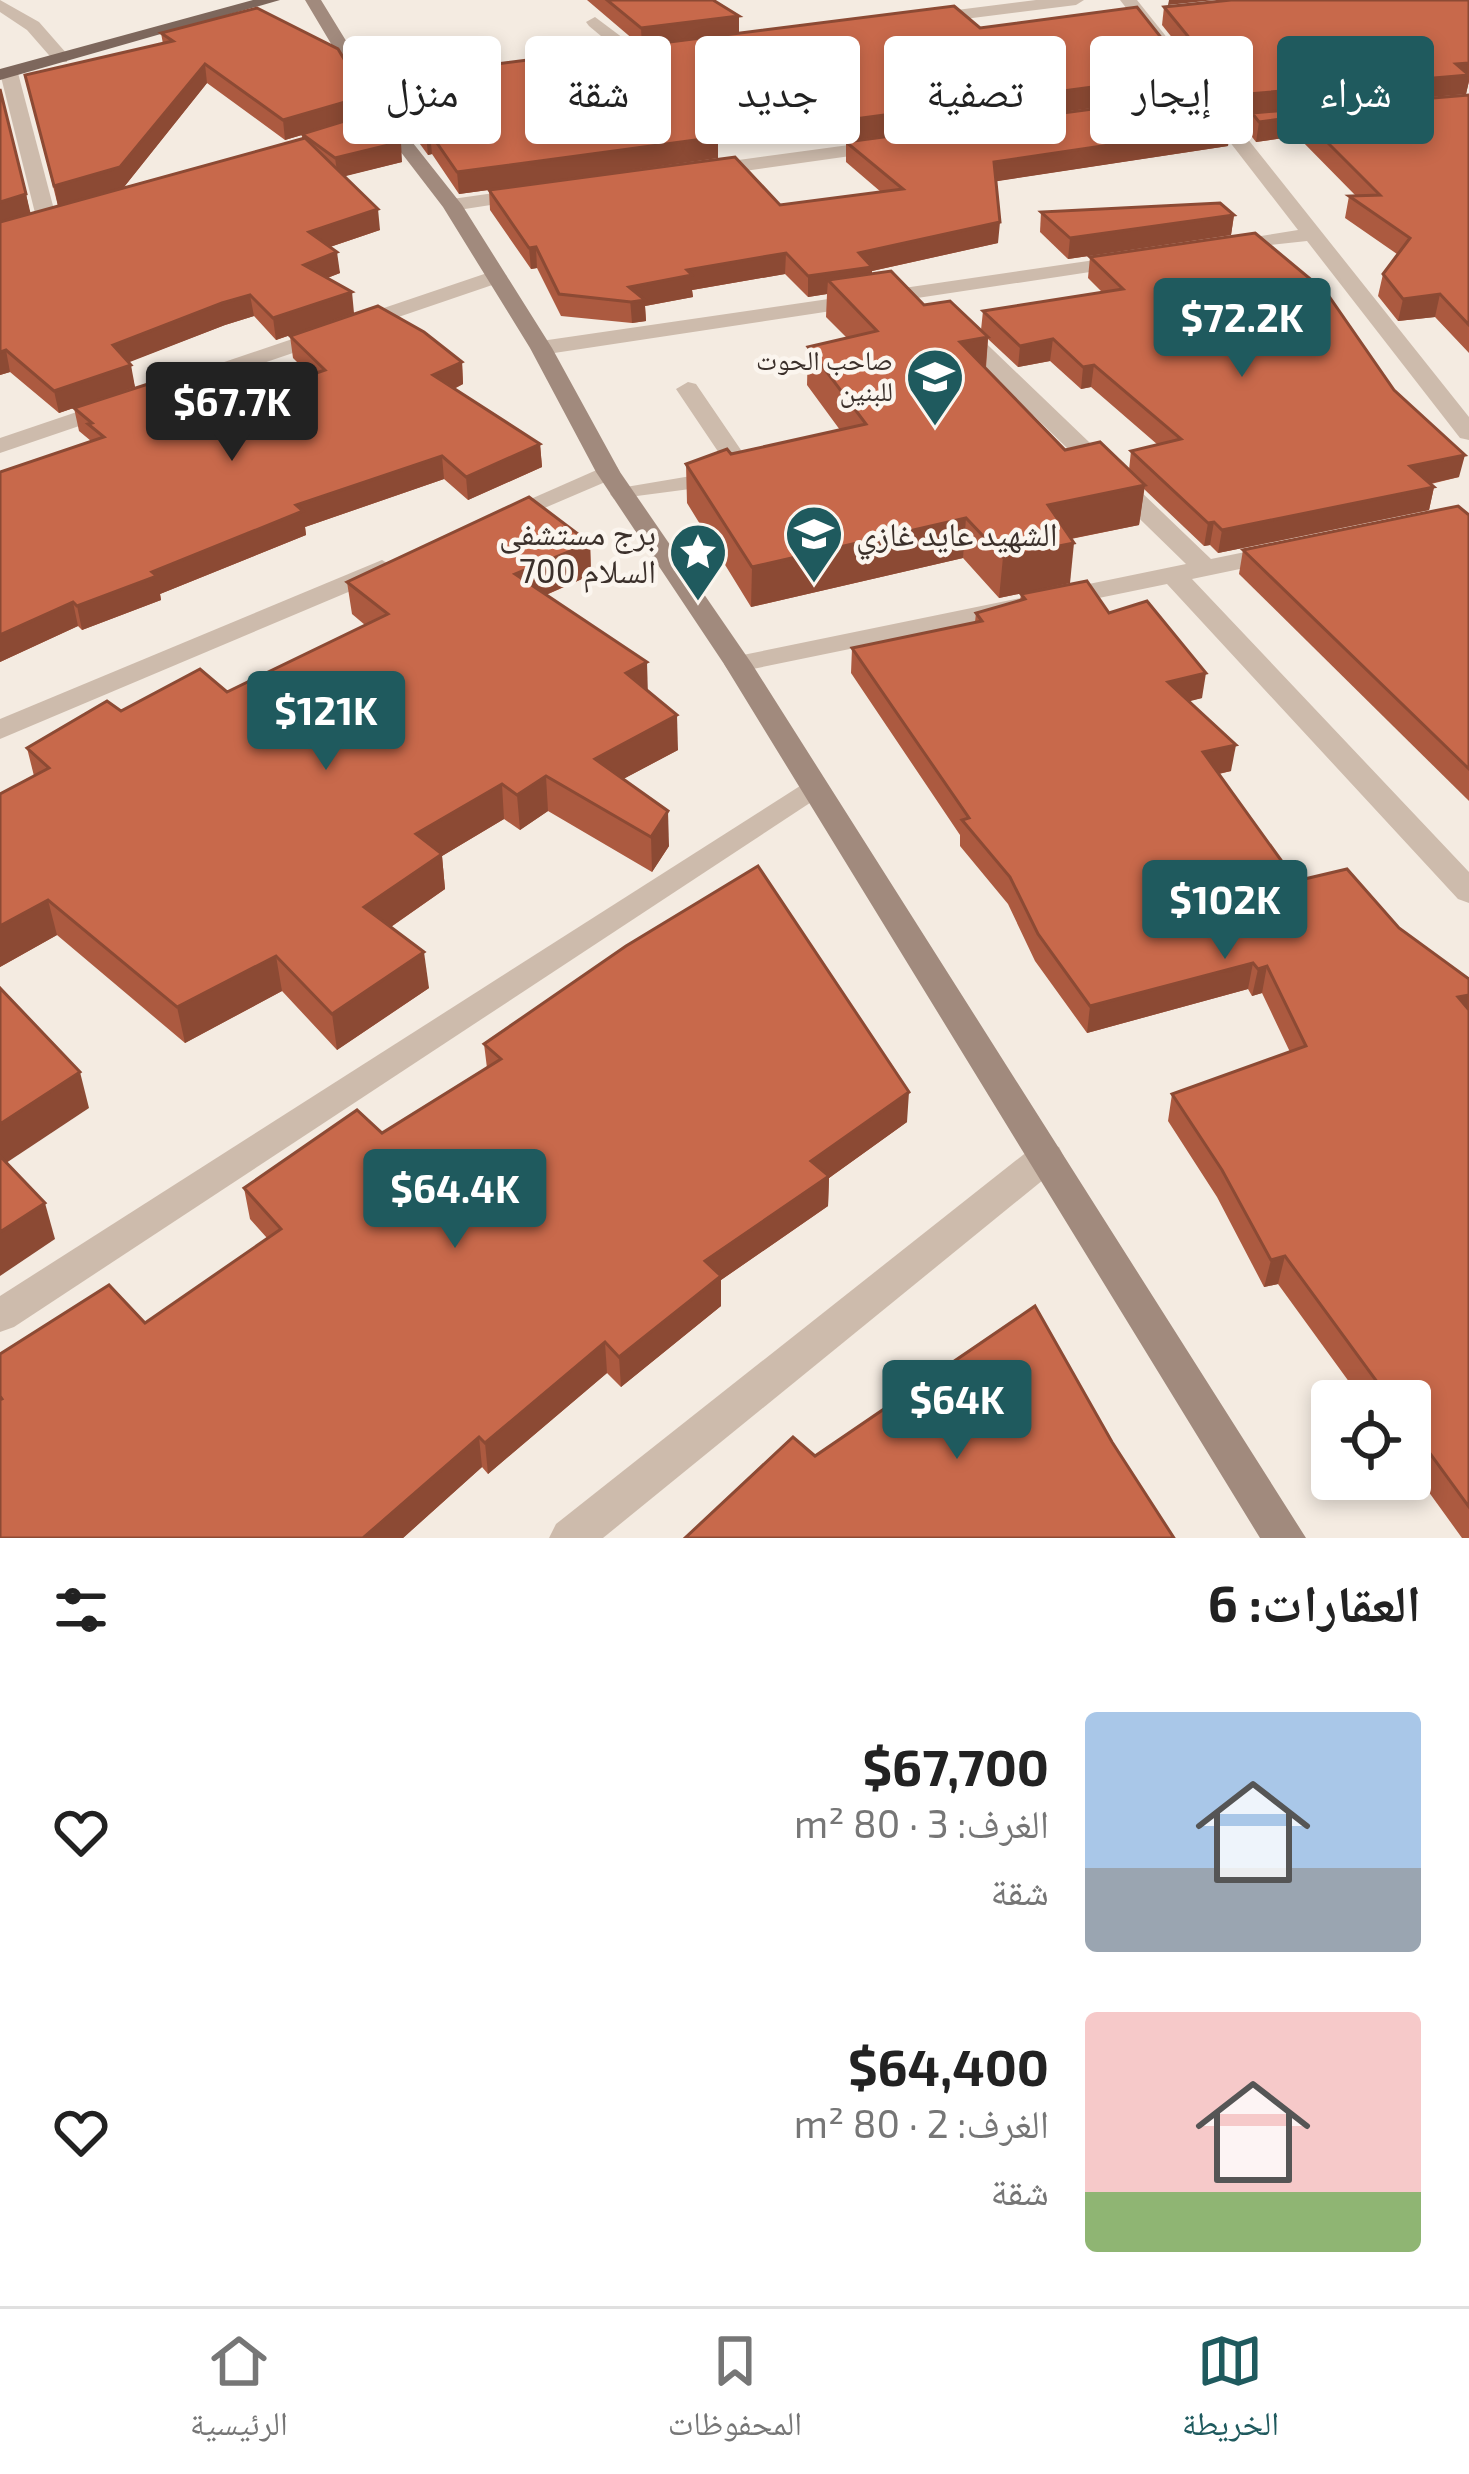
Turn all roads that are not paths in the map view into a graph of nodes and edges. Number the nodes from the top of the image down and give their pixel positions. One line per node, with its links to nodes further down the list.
1 (199, 0): 12 (main road)
2 (272, 0): 13 (main road)
3 (313, 0): 19 (street)
4 (1076, 0): 8 (street)
5 (0, 4): 12 (street)
6 (1135, 9): 7 (street); 11 (street)
7 (1165, 15)
8 (915, 21)
9 (596, 22): 10 (street)
10 (612, 36)
11 (1156, 36)
12 (45, 43): 13 (street); 14 (main road)
13 (61, 58): 14 (main road)
14 (3, 67): 20 (street)
15 (901, 144): 17 (street)
16 (1251, 144): 21 (street)
17 (688, 173)
18 (546, 192): 19 (street)
19 (452, 205): 24 (street)
20 (70, 214)
21 (1312, 234): 22 (street); 28 (street)
22 (1197, 251)
23 (1150, 258): 25 (street)
24 (496, 276): 26 (street); 29 (street)
25 (920, 292): 26 (street); 34 (street)
26 (542, 348): 30 (street)
27 (688, 389): 30 (street)
28 (1469, 433)
29 (0, 446)
30 (616, 483): 31 (street); 36 (street)
31 (478, 527)
32 (1315, 545): 34 (street)
33 (413, 555): 37 (street)
34 (1205, 568): 35 (street)
35 (1174, 574): 36 (street); 39 (street)
36 (738, 664): 38 (street)
37 (0, 730)
38 (814, 786): 40 (street); 41 (street)
39 (1469, 892)
40 (1046, 1157): 42 (street); 43 (street)
41 (0, 1316)
42 (571, 1538)
43 (1283, 1538)

